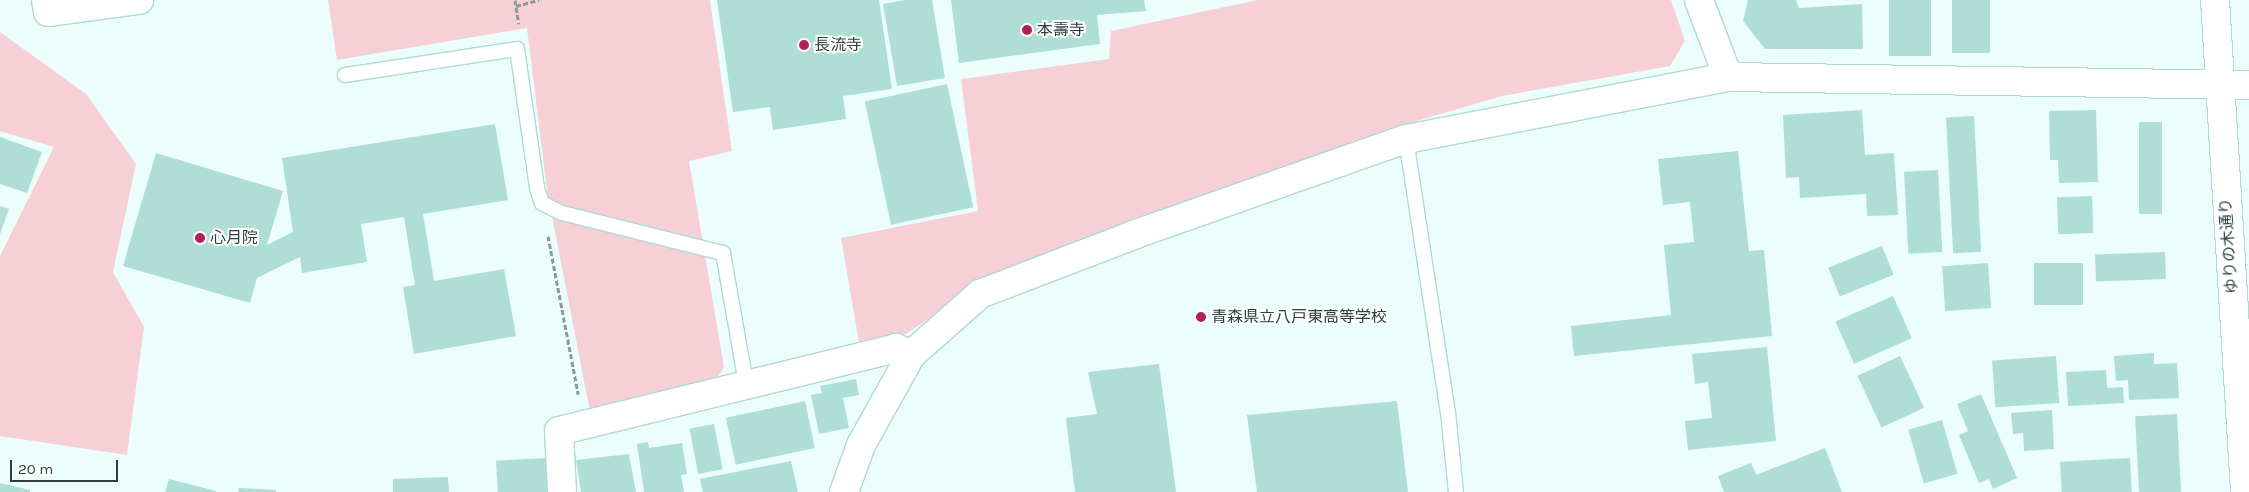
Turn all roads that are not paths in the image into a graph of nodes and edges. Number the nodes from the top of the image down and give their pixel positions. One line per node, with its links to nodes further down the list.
1 (46, 0): 2 (street)
2 (139, 0)
3 (1699, 0): 6 (street)
4 (2215, 0): 7 (street, ゆりの木通り)
5 (345, 75): 11 (lane)
6 (1728, 77): 7 (street); 9 (street)
7 (2218, 85): 8 (street); 15 (street, ゆりの木通り)
8 (2249, 85)
9 (1406, 139): 10 (street); 14 (lane)
10 (911, 355): 11 (street); 13 (street)
11 (746, 384): 12 (street)
12 (562, 492)
13 (844, 492)
14 (1456, 492)
15 (2245, 492)

